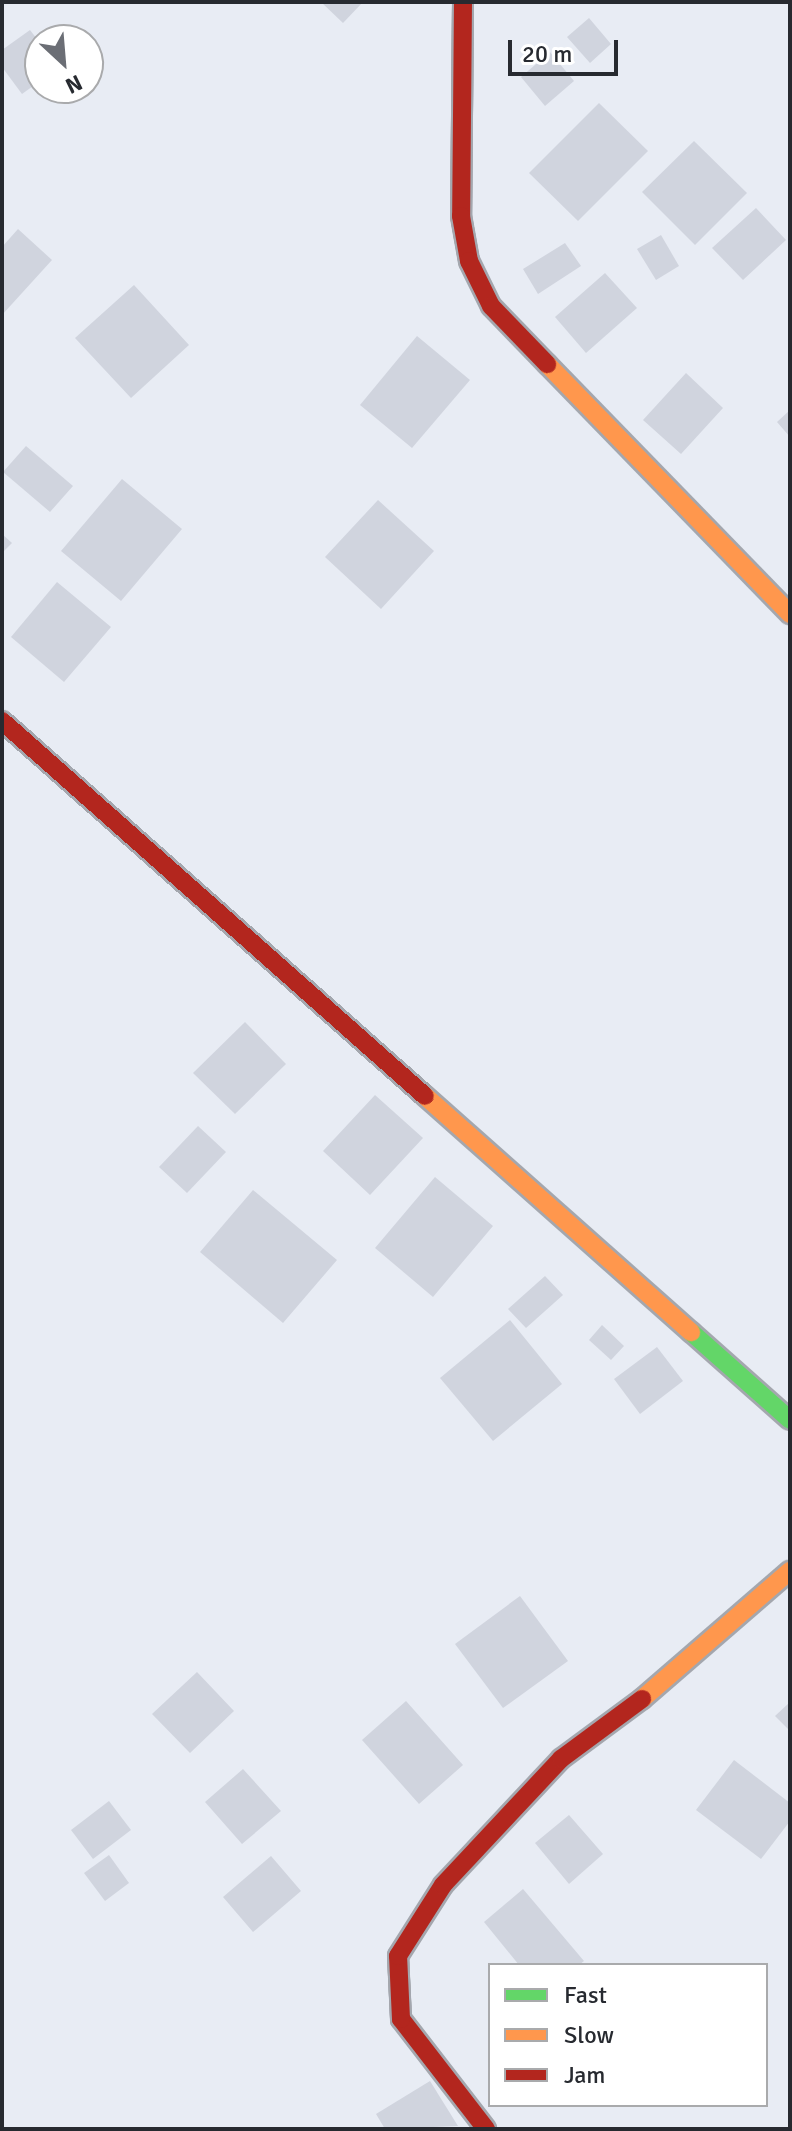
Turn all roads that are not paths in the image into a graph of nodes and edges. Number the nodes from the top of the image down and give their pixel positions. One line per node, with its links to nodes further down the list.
1 (463, 2): 2 (street)
2 (790, 614)
3 (2, 721): 4 (street)
4 (790, 1420)
5 (790, 1571): 6 (street)
6 (486, 2129)

